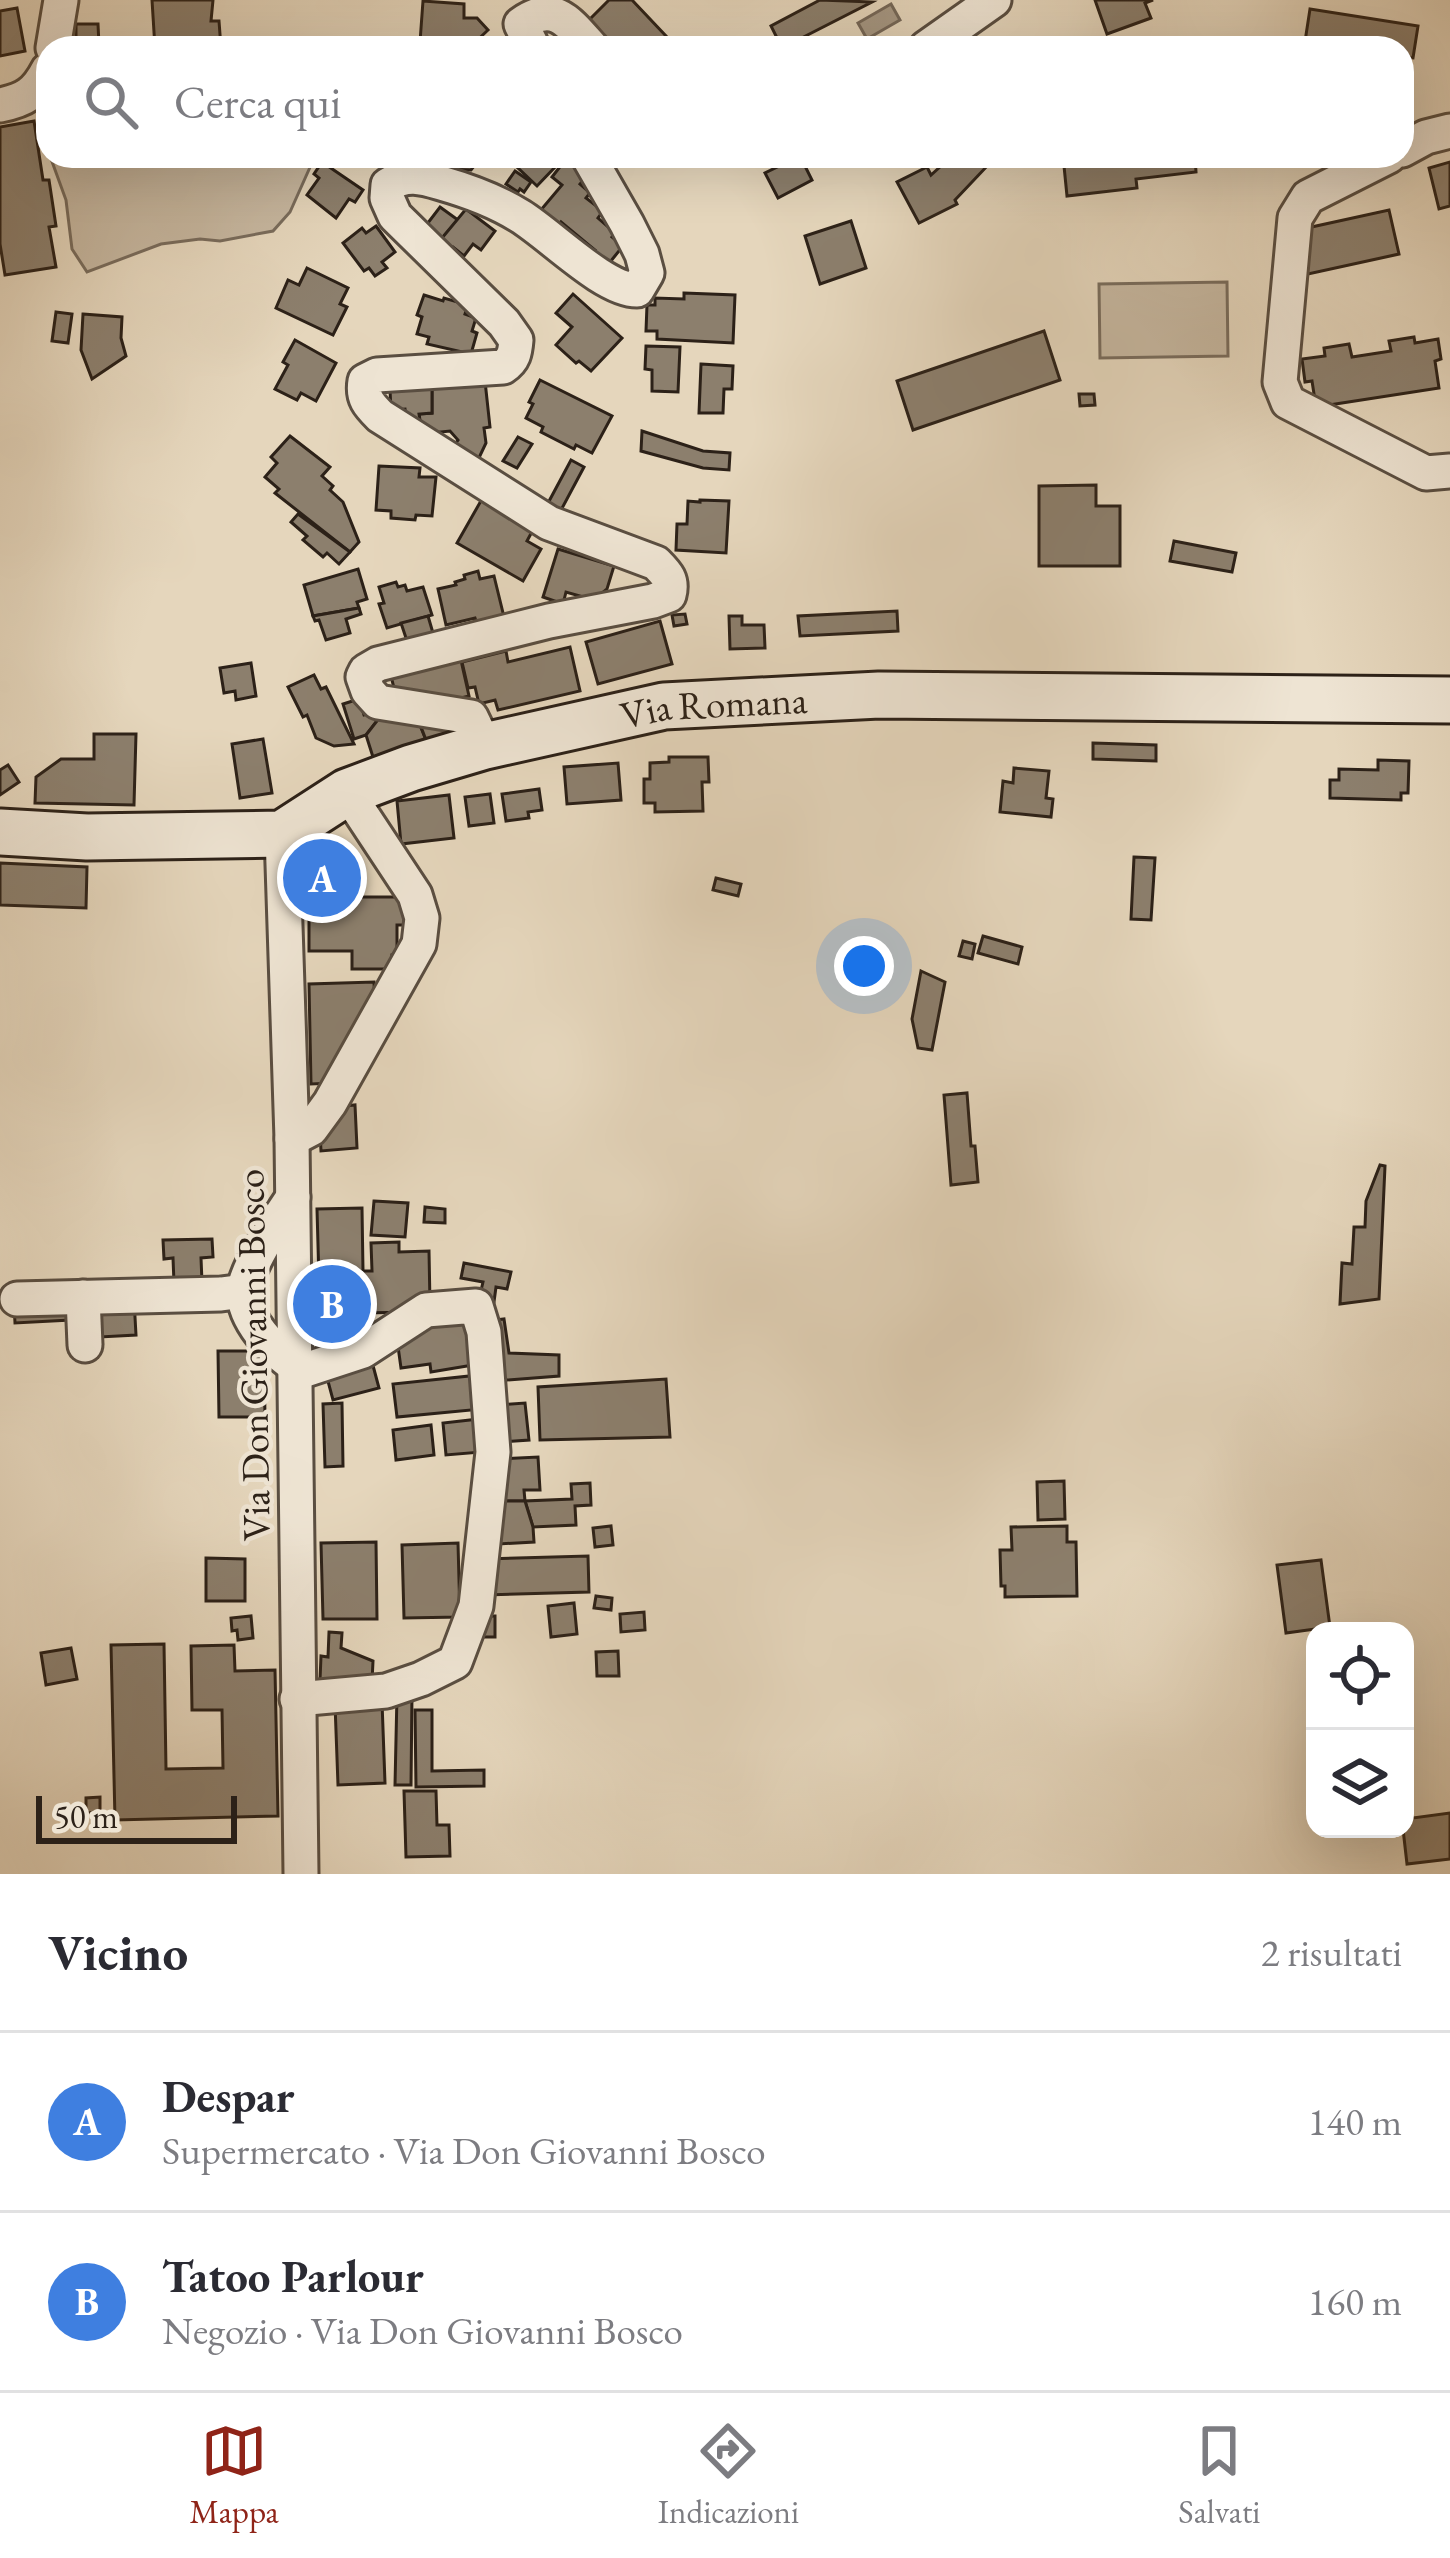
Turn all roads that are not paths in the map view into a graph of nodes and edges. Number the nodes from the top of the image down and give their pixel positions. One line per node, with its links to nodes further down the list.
1 (61, 0): 4 (street)
2 (994, 0): 6 (street)
3 (520, 24): 5 (street)
4 (55, 36)
5 (581, 36)
6 (943, 36)
7 (36, 89): 8 (street)
8 (0, 105)
9 (1450, 130): 10 (street)
10 (1414, 144)
11 (595, 168): 15 (street)
12 (1365, 168): 13 (street)
13 (1450, 471)
14 (1450, 700): 15 (street, Via Romana)
15 (485, 746): 16 (street, Via Romana)
16 (347, 792): 18 (street, Via Romana); 19 (street)
17 (0, 832): 18 (street)
18 (281, 834): 19 (street, Via Don Giovanni Bosco)
19 (292, 1139): 20 (street, Via Don Giovanni Bosco)
20 (293, 1197): 21 (street); 25 (street, Via Don Giovanni Bosco)
21 (244, 1291): 22 (street); 25 (street)
22 (83, 1298): 23 (street); 24 (street)
23 (17, 1299)
24 (85, 1345)
25 (296, 1370): 26 (street, Via Don Giovanni Bosco); 26 (street)
26 (297, 1700): 27 (street, Via Don Giovanni Bosco)
27 (301, 1874)

